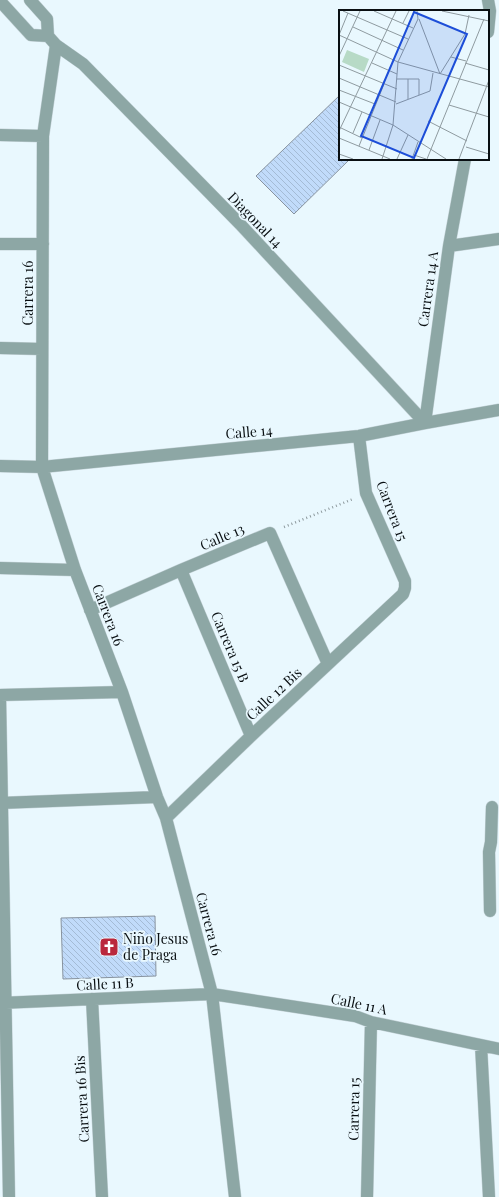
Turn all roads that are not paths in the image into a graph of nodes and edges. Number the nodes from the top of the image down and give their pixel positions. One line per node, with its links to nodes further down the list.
1 (30, 0): 5 (street)
2 (488, 0): 4 (street)
3 (0, 1): 5 (street)
4 (489, 22)
5 (48, 36): 6 (street)
6 (56, 45): 8 (street, Carrera 16); 17 (street, Diagonal 14)
7 (0, 135): 8 (street)
8 (43, 136): 12 (street, Carrera 16)
9 (465, 160): 13 (street, Carrera 14 A)
10 (499, 239): 13 (street)
11 (0, 244): 12 (street)
12 (43, 244): 15 (street, Carrera 16)
13 (449, 246): 17 (street, Carrera 14 A)
14 (0, 348): 15 (street)
15 (42, 349): 20 (street, Carrera 16)
16 (499, 410): 17 (street, Calle 14)
17 (425, 423): 18 (street, Calle 14)
18 (359, 436): 20 (street, Calle 14); 24 (street, Carrera 15)
19 (0, 466): 20 (street, Calle 14)
20 (42, 467): 22 (street, Carrera 16)
21 (0, 568): 22 (street)
22 (75, 570): 25 (street, Carrera 16)
23 (181, 570): 25 (street, Calle 13); 26 (street, Calle 13); 29 (street, Carrera 15 B)
24 (403, 594): 26 (street, Calle 12 Bis)
25 (90, 610): 27 (street, Carrera 16)
26 (328, 664): 29 (street, Calle 12 Bis)
27 (122, 692): 28 (street); 30 (street, Carrera 16)
28 (0, 695): 31 (street)
29 (251, 736): 33 (street, Calle 12 Bis)
30 (157, 797): 31 (street); 33 (street, Carrera 16)
31 (1, 803): 35 (street)
32 (492, 807): 34 (street)
33 (166, 818): 37 (street, Carrera 16)
34 (495, 842): 36 (street)
35 (2, 889): 39 (street)
36 (490, 910)
37 (212, 994): 38 (street, Calle 11 B); 40 (street, Calle 11 A); 46 (street, Carrera 16)
38 (92, 999): 39 (street, Calle 11 B); 45 (street, Carrera 16 Bis)
39 (3, 1003): 44 (street)
40 (371, 1022): 41 (street, Calle 11 A); 47 (street, Carrera 15)
41 (481, 1045): 42 (street, Calle 11 A); 43 (street)
42 (499, 1049)
43 (493, 1164): 48 (street)
44 (9, 1197)
45 (102, 1197)
46 (236, 1197)
47 (367, 1197)
48 (489, 1197)

